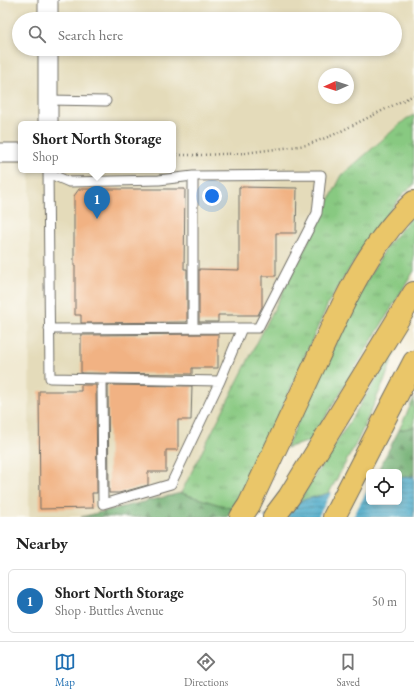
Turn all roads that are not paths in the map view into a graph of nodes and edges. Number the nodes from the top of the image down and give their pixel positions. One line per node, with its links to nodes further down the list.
1 (48, 0): 2 (street)
2 (48, 12)
3 (48, 56): 4 (street)
4 (48, 100): 5 (lane); 6 (street)
5 (106, 101)
6 (48, 121)
7 (0, 153): 8 (street)
8 (18, 153)
9 (48, 173): 16 (lane)
10 (50, 173): 11 (lane)
11 (193, 176): 14 (lane); 15 (lane)
12 (414, 202): 20 (highway)
13 (414, 293): 21 (highway)
14 (193, 328): 15 (lane); 16 (lane)
15 (242, 328): 19 (lane)
16 (50, 329): 18 (lane)
17 (414, 362): 22 (highway)
18 (102, 379): 19 (lane); 19 (lane)
19 (220, 381)
20 (241, 517)
21 (274, 517)
22 (334, 517)

